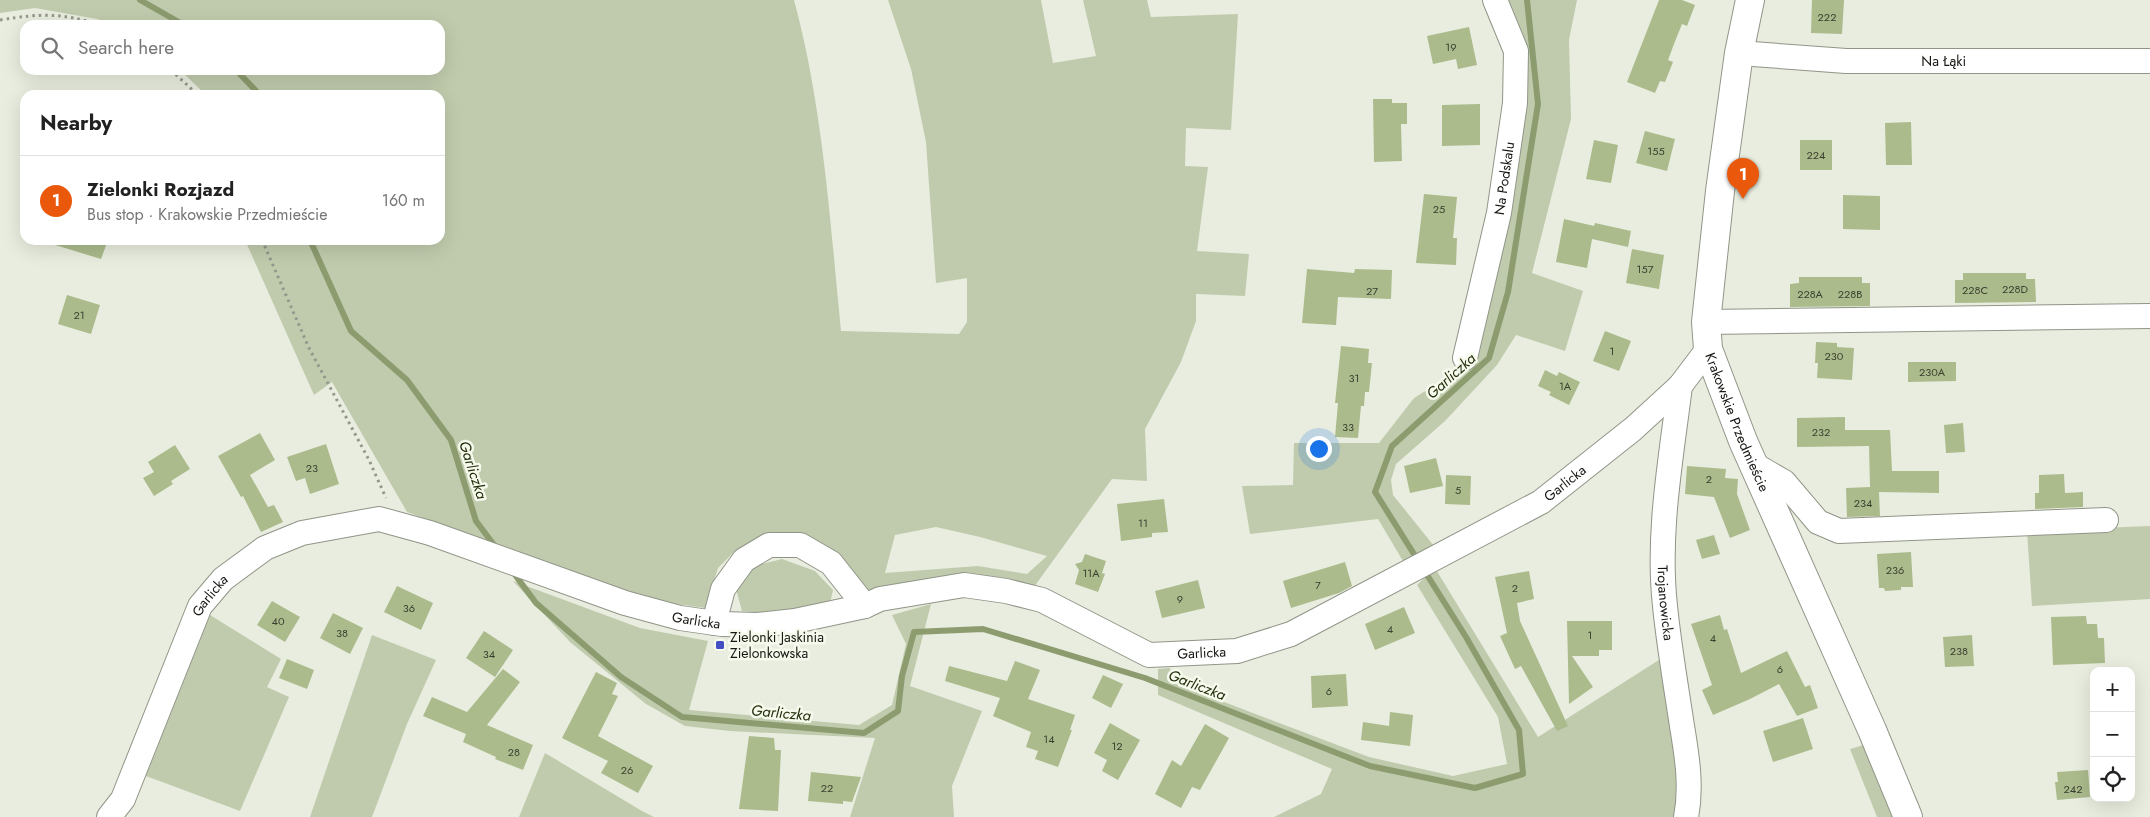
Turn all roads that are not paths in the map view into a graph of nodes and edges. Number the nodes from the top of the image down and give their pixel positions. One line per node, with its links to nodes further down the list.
1 (1495, 0): 8 (street, Na Podskalu)
2 (1750, 0): 3 (main road, Krakowskie Przedmieście)
3 (1739, 53): 4 (street, Na Łąki); 6 (main road, Krakowskie Przedmieście)
4 (2150, 61)
5 (2150, 316): 6 (street)
6 (1706, 322): 7 (main road, Krakowskie Przedmieście)
7 (1708, 349): 9 (street, Garlicka); 10 (main road, Krakowskie Przedmieście)
8 (1465, 358)
9 (1680, 386): 12 (street, Garlicka); 15 (street, Trojanowicka)
10 (1753, 464): 11 (street); 16 (main road, Krakowskie Przedmieście)
11 (2106, 520)
12 (864, 606): 13 (street, Garlicka); 13 (street)
13 (714, 624): 14 (street, Garlicka)
14 (109, 817)
15 (1686, 817)
16 (1908, 817)

